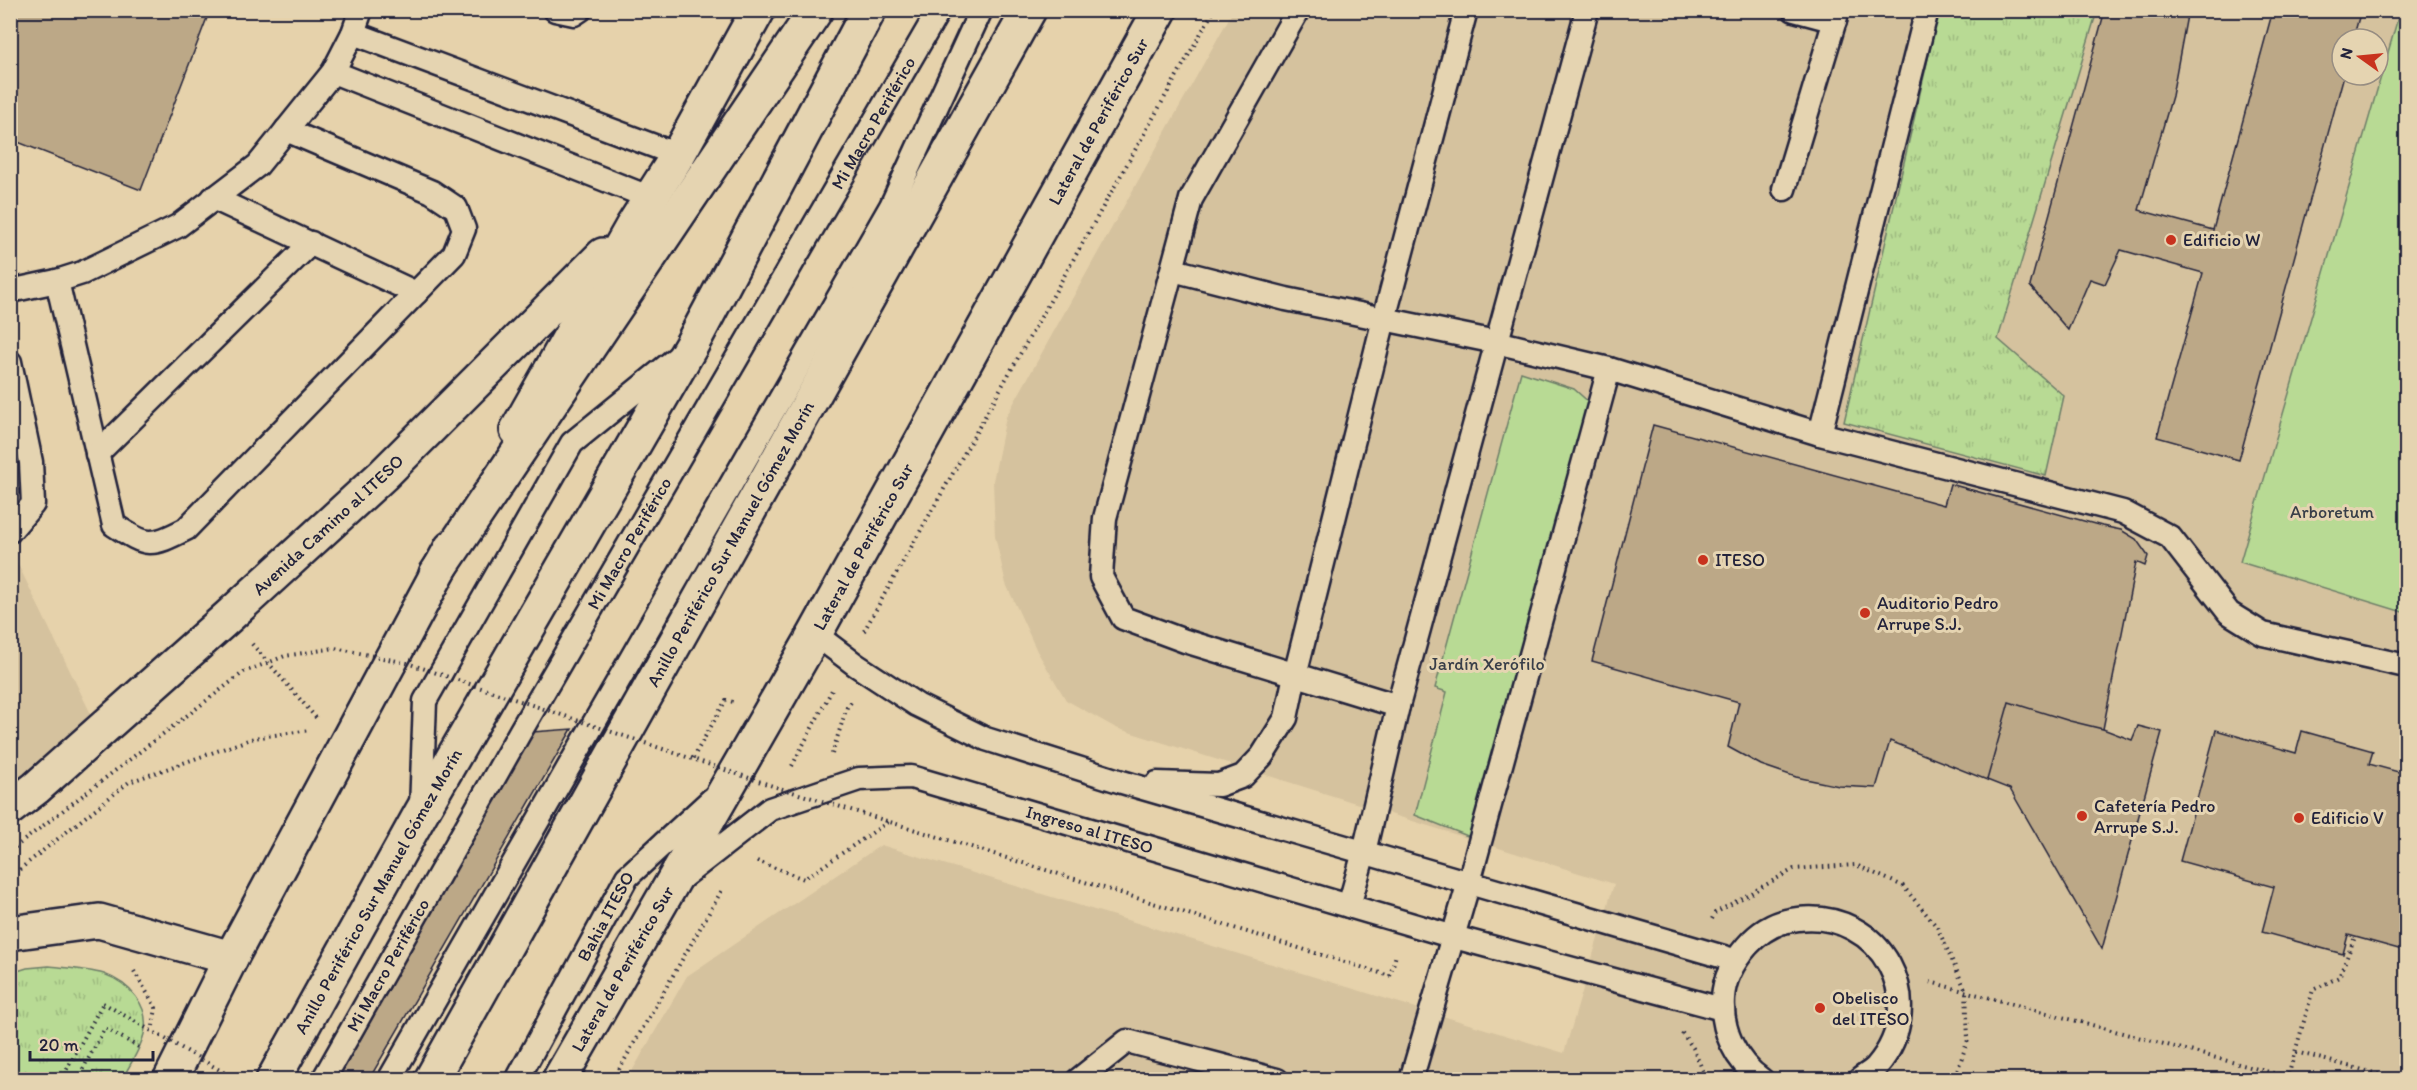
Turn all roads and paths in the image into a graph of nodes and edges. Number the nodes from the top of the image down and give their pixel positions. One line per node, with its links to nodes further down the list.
1 (361, 10): 18 (lane)
2 (555, 10): 3 (lane)
3 (580, 10)
4 (758, 10): 21 (main road)
5 (816, 10): 39 (main road)
6 (869, 10): 33 (main road, Anillo Periférico Sur Manuel Gómez Morín)
7 (939, 10): 87 (lane, Mi Macro Periférico)
8 (981, 10): 88 (lane)
9 (1029, 10): 68 (main road, Anillo Periférico Sur Manuel Gómez Morín)
10 (1160, 10): 41 (main road, Lateral de Periférico Sur)
11 (1214, 10): 42 (path)
12 (1298, 10): 27 (lane)
13 (1466, 10): 31 (lane)
14 (1587, 10): 32 (lane)
15 (1794, 10): 17 (lane)
16 (1927, 10): 36 (lane)
17 (1837, 16): 22 (lane)
18 (353, 33): 19 (lane); 21 (lane)
19 (333, 72): 20 (lane); 24 (lane)
20 (286, 130): 23 (lane); 30 (lane)
21 (678, 155): 24 (main road)
22 (1784, 189)
23 (213, 198): 26 (lane); 28 (lane)
24 (651, 198): 25 (main road)
25 (632, 226): 39 (main road); 40 (main road, Avenida Camino al ITESO)
26 (311, 243): 30 (lane); 37 (lane)
27 (1173, 270): 31 (lane); 44 (lane)
28 (57, 281): 29 (lane); 37 (lane)
29 (10, 291)
30 (416, 293): 37 (lane)
31 (1384, 319): 32 (lane); 44 (lane)
32 (1496, 342): 35 (lane); 47 (lane)
33 (692, 346): 57 (main road, Anillo Periférico Sur Manuel Gómez Morín); 57 (lane)
34 (10, 362): 38 (lane)
35 (1609, 369): 36 (lane); 63 (lane)
36 (1820, 434): 43 (lane)
37 (97, 454)
38 (10, 531)
39 (436, 574): 48 (main road)
40 (228, 617): 48 (path); 55 (main road, Avenida Camino al ITESO)
41 (815, 634): 42 (lane); 53 (main road, Lateral de Periférico Sur)
42 (848, 659): 45 (lane); 50 (path)
43 (2406, 666)
44 (1294, 675): 47 (lane); 52 (lane)
45 (873, 676): 52 (lane); 54 (path)
46 (726, 700): 49 (path)
47 (1398, 706): 61 (lane)
48 (335, 739): 62 (path); 71 (main road)
49 (693, 758): 58 (path, bridge); 60 (path, bridge)
50 (791, 769)
51 (786, 779): 56 (path)
52 (1122, 782): 61 (lane)
53 (730, 783): 65 (main road, Lateral de Periférico Sur); 91 (lane, Bahia ITESO)
54 (825, 790): 56 (lane, Ingreso al ITESO); 66 (lane, Ingreso al ITESO)
55 (10, 808)
56 (770, 809): 59 (lane, Ingreso al ITESO)
57 (421, 813): 86 (main road, Anillo Periférico Sur Manuel Gómez Morín)
58 (888, 822): 59 (path); 75 (path, bridge)
59 (722, 847): 65 (lane, Ingreso al ITESO)
60 (10, 852)
61 (1364, 852): 63 (lane); 66 (lane)
62 (10, 877)
63 (1469, 882): 69 (lane); 72 (lane)
64 (725, 885): 93 (path)
65 (667, 890): 92 (main road, Lateral de Periférico Sur)
66 (1349, 906): 69 (lane, Ingreso al ITESO)
67 (10, 933): 71 (main road)
68 (514, 933): 89 (main road, Anillo Periférico Sur Manuel Gómez Morín); 90 (main road)
69 (1454, 937): 76 (lane, Ingreso al ITESO); 96 (lane)
70 (2355, 937): 79 (path)
71 (231, 958): 80 (main road)
72 (1734, 960): 74 (lane); 76 (lane)
73 (132, 968): 78 (path)
74 (1894, 973): 81 (lane); 82 (path)
75 (1390, 976)
76 (1722, 1009): 98 (lane)
77 (1676, 1025): 97 (path)
78 (148, 1052): 80 (path); 84 (path)
79 (2296, 1052): 82 (path); 99 (path)
80 (173, 1073)
81 (1870, 1075)
82 (2288, 1078)
83 (61, 1080): 85 (path, bridge)
84 (77, 1080)
85 (237, 1080)
86 (273, 1080)
87 (323, 1080)
88 (389, 1080)
89 (431, 1080)
90 (445, 1080)
91 (517, 1080)
92 (559, 1080)
93 (613, 1080)
94 (1078, 1080): 95 (lane)
95 (1277, 1080)
96 (1411, 1080)
97 (1707, 1080)
98 (1762, 1080)
99 (2400, 1080)

